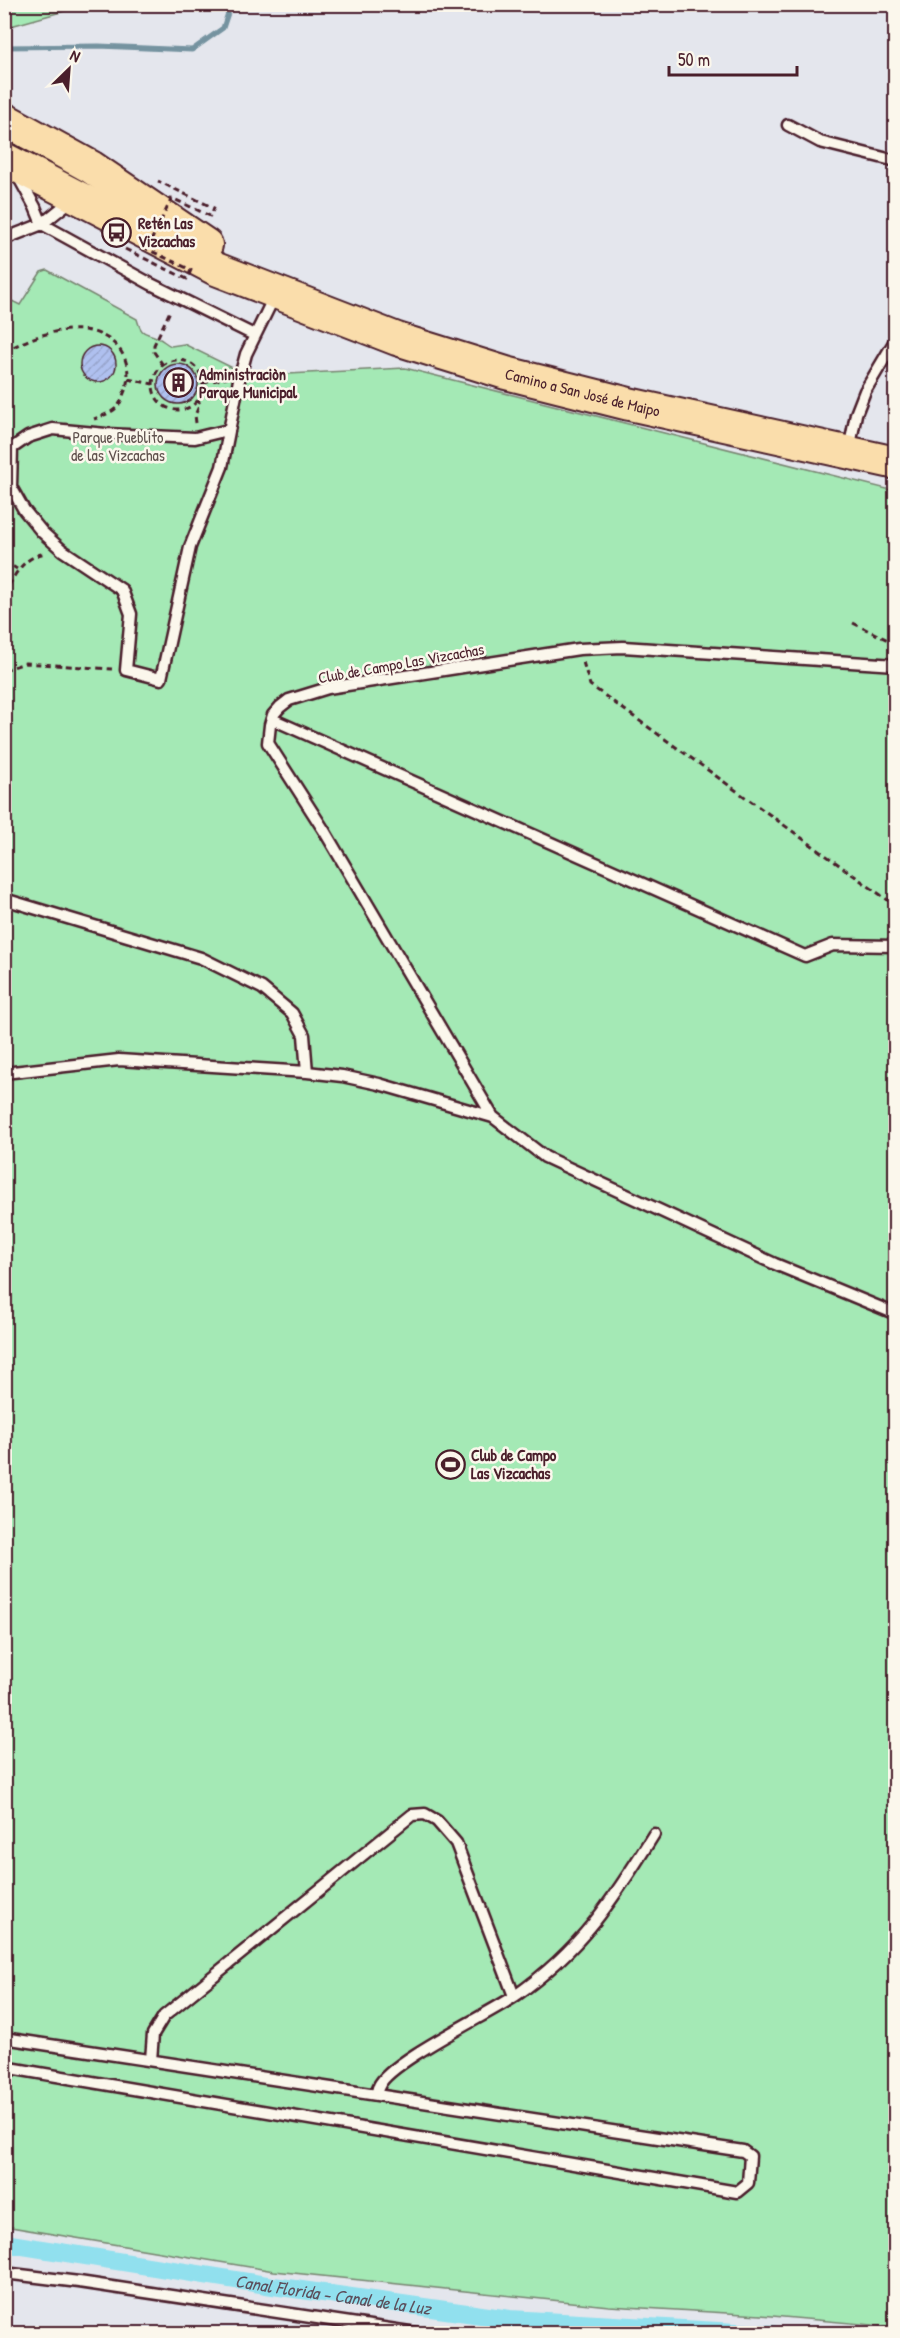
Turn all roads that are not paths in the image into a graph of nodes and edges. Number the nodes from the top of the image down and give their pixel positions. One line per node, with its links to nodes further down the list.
1 (4, 119): 5 (main road, Camino a San José de Maipo)
2 (788, 125): 4 (lane)
3 (5, 159): 5 (main road, Camino a San José de Maipo); 6 (lane)
4 (896, 160)
5 (84, 181): 6 (lane); 8 (main road, Camino a San José de Maipo)
6 (42, 224): 7 (lane); 9 (lane)
7 (4, 239)
8 (277, 291): 9 (lane); 13 (main road, Camino a San José de Maipo)
9 (254, 335): 11 (lane)
10 (896, 339): 13 (lane)
11 (228, 429): 12 (lane); 12 (lane)
12 (8, 447)
13 (849, 453): 14 (main road, Camino a San José de Maipo)
14 (896, 463)
15 (896, 665): 16 (lane, Club de Campo Las Vizcachas)
16 (272, 719): 18 (lane); 21 (lane)
17 (4, 898): 19 (lane)
18 (896, 946)
19 (307, 1072): 20 (lane); 21 (lane)
20 (4, 1074)
21 (493, 1118): 22 (lane)
22 (896, 1314)
23 (654, 1834): 24 (lane)
24 (514, 1996): 26 (lane); 28 (lane)
25 (4, 2038): 26 (lane)
26 (151, 2060): 28 (lane)
27 (4, 2067): 28 (lane)
28 (377, 2095)
29 (4, 2273): 30 (lane)
30 (423, 2334)

